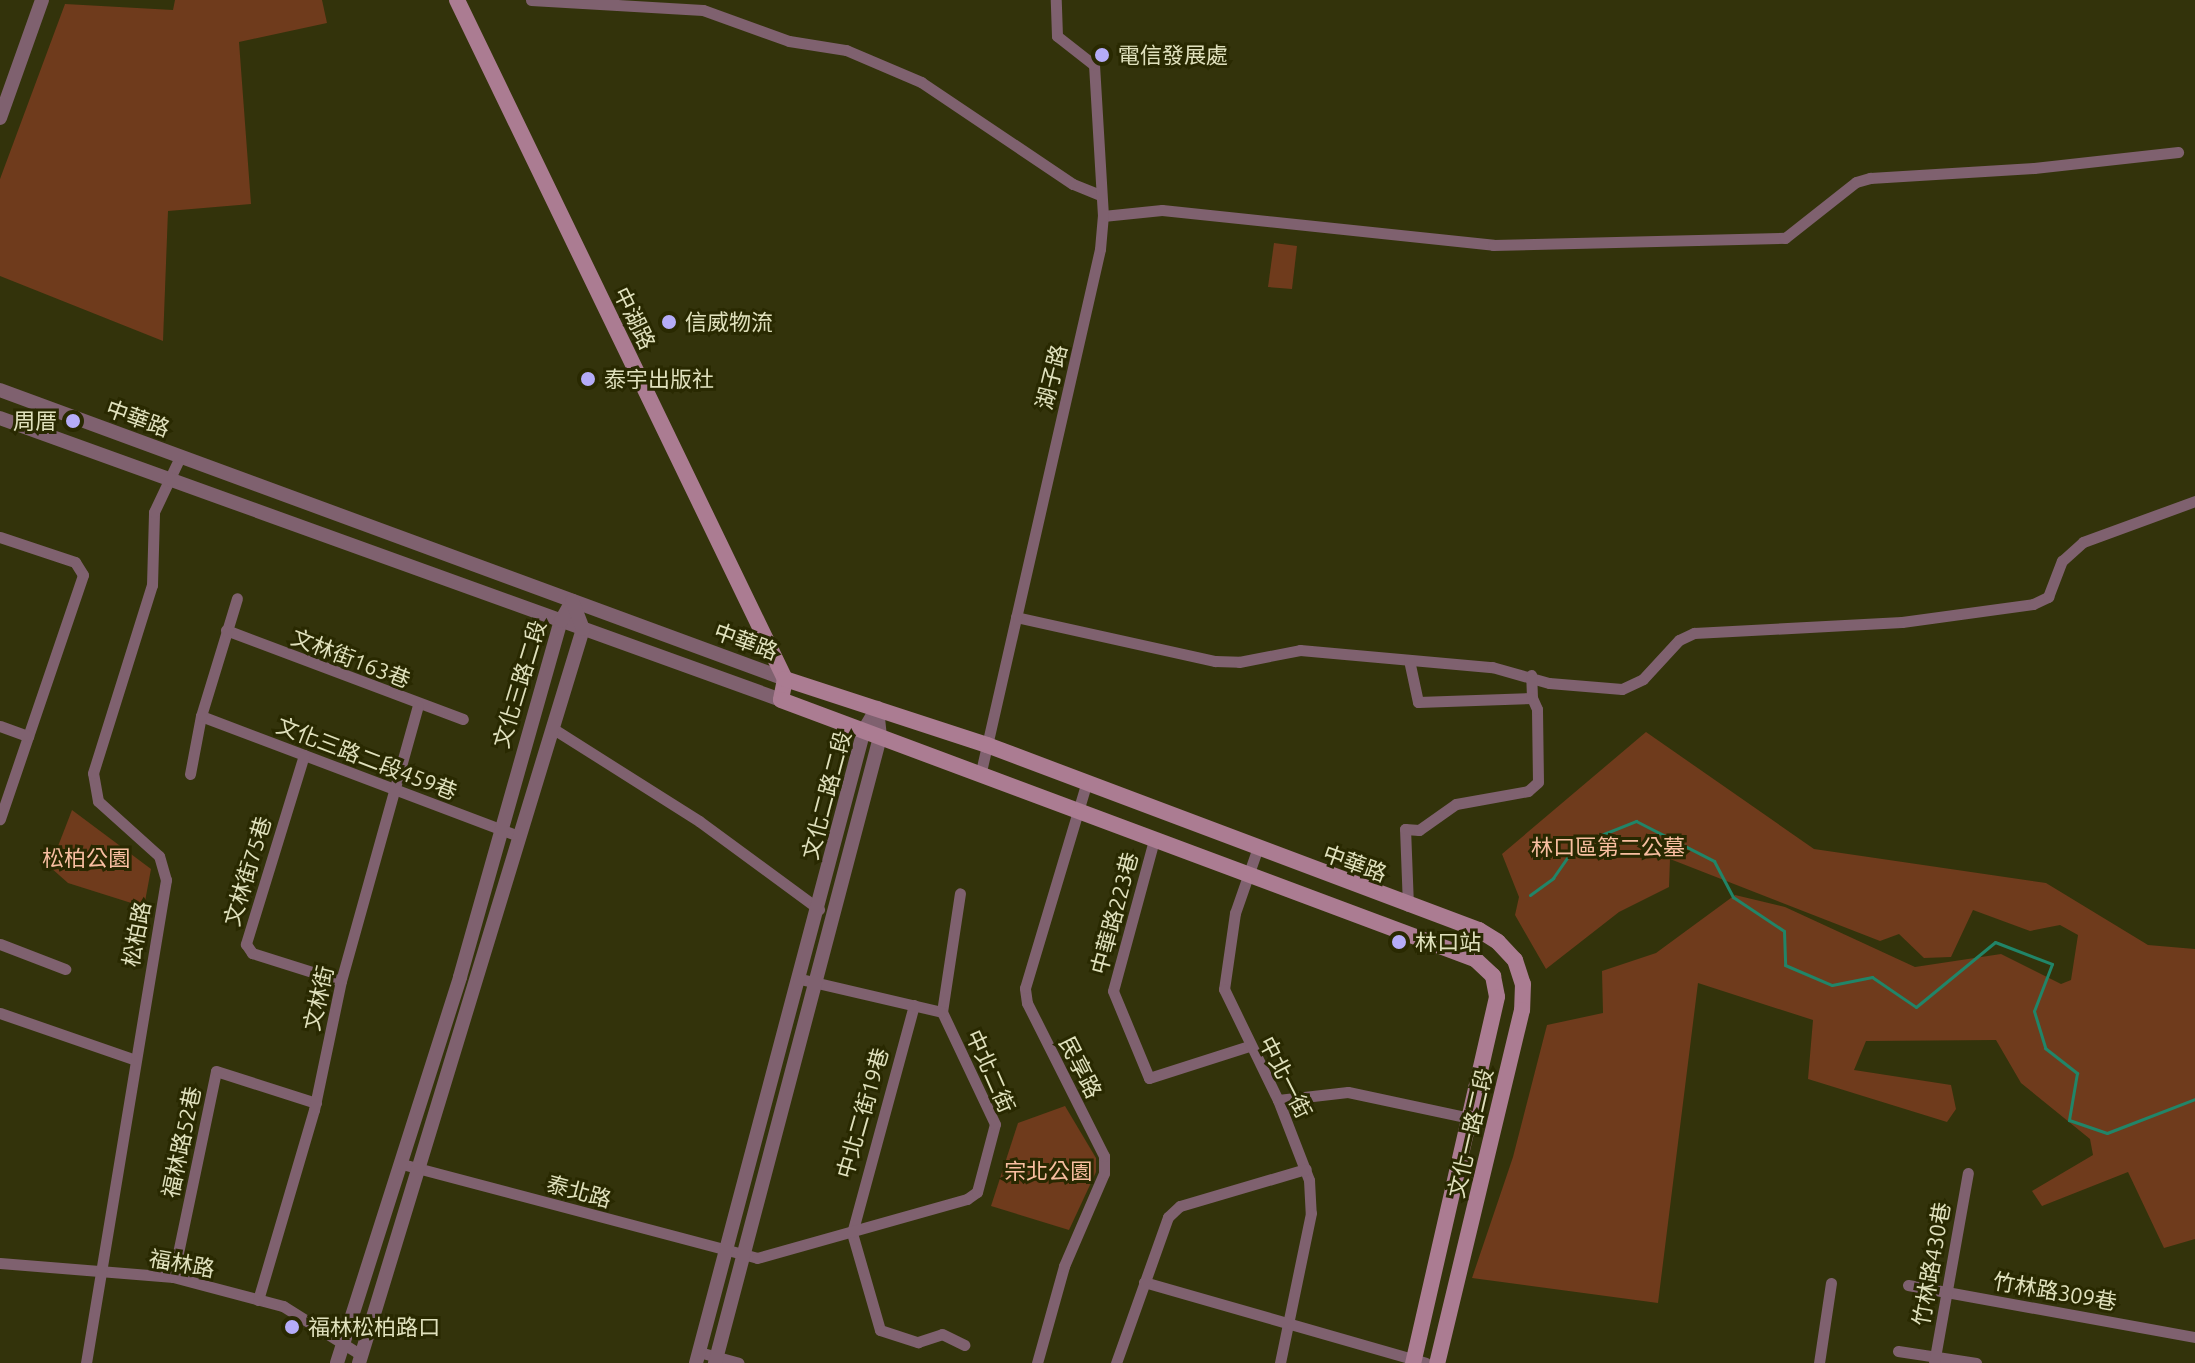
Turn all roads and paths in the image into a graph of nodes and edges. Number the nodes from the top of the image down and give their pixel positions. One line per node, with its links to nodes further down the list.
1 (42, 0): 5 (street)
2 (457, 0): 23 (main road, 中湖路)
3 (531, 0): 7 (street)
4 (1056, 0): 7 (street, 湖子路)
5 (0, 118)
6 (2178, 152): 8 (street)
7 (1100, 195): 8 (street, 湖子路)
8 (1103, 216): 17 (street, 湖子路)
9 (0, 390): 11 (street, 中華路)
10 (0, 418): 12 (street, 中華路)
11 (180, 457): 12 (street, 松柏路); 16 (street, 中華路)
12 (169, 479): 18 (street, 中華路); 61 (street, 松柏路)
13 (2195, 501): 22 (street)
14 (0, 537): 33 (street)
15 (237, 598): 20 (street)
16 (572, 601): 18 (street, 文化三路二段); 19 (street, 文化三路二段); 23 (street, 中華路)
17 (1016, 617): 21 (street); 34 (street, 湖子路)
18 (561, 621): 19 (street, 中華路); 42 (street, 文化三路二段)
19 (583, 629): 25 (street, 中華路); 31 (street, 文化三路二段)
20 (226, 630): 26 (street, 文林街163巷); 28 (street)
21 (1409, 660): 22 (street); 24 (street)
22 (1531, 675): 24 (street)
23 (785, 679): 25 (main road); 27 (main road, 中華路)
24 (1532, 698): 48 (street)
25 (781, 700): 32 (main road, 中華路)
26 (418, 706): 29 (street, 文林街163巷); 39 (street, 文林街)
27 (877, 708): 32 (street, 文化二路二段); 34 (main road, 中華路)
28 (201, 716): 35 (street, 文化三路二段459巷); 36 (street)
29 (463, 719)
30 (0, 726): 33 (street)
31 (552, 728): 43 (street, 文化三路二段); 49 (street)
32 (872, 734): 37 (main road, 中華路); 49 (street, 文化二路二段); 56 (street, 文化二路二段)
33 (28, 736): 41 (street)
34 (987, 745): 37 (street, 湖子路); 38 (main road, 中華路)
35 (304, 755): 39 (street, 文化三路二段459巷); 55 (street, 文林街75巷)
36 (190, 774)
37 (980, 776): 40 (main road, 中華路)
38 (1086, 785): 40 (street, 民享路); 45 (main road, 中華路)
39 (397, 793): 42 (street, 文化三路二段459巷); 55 (street, 文林街)
40 (1076, 809): 44 (main road, 中華路); 92 (street, 民享路)
41 (0, 819)
42 (498, 829): 43 (street, 文化三路二段459巷); 65 (street, 文化三路二段)
43 (519, 836): 65 (street, 文化三路二段)
44 (1154, 840): 46 (main road, 中華路); 60 (street, 中華路223巷)
45 (1257, 850): 46 (street, 中北一街); 48 (main road, 中華路)
46 (1247, 876): 52 (main road, 中華路); 60 (street, 中北一街)
47 (960, 893): 58 (street)
48 (1408, 906): 50 (main road, 中華路)
49 (819, 909): 54 (street, 文化二路二段)
50 (1479, 930): 95 (main road, 文化一路二段)
51 (0, 944): 53 (street)
52 (1475, 959): 64 (main road, 文化一路二段)
53 (65, 969)
54 (800, 979): 56 (street, 中北二街); 69 (street, 文化二路二段)
55 (341, 981): 63 (street, 文林街)
56 (817, 983): 57 (street, 中北二街); 70 (street, 文化二路二段)
57 (914, 1005): 58 (street, 中北二街); 68 (street, 中北二街19巷)
58 (942, 1012): 68 (street, 中北二街)
59 (0, 1013): 61 (street)
60 (1249, 1046): 62 (street, 中北一街)
61 (133, 1059): 72 (street, 松柏路)
62 (1278, 1100): 64 (street); 66 (street, 中北一街)
63 (316, 1103): 73 (street, 福林路52巷); 78 (street, 文林街)
64 (1469, 1118): 88 (main road, 文化一路二段)
65 (410, 1166): 69 (street, 泰北路); 81 (street, 文化三路二段); 85 (street, 文化三路二段)
66 (1306, 1169): 74 (street); 79 (street, 中北一街)
67 (1968, 1173): 77 (street, 竹林路430巷)
68 (852, 1233): 70 (street, 中北二街); 82 (street)
69 (728, 1252): 70 (street, 泰北路); 84 (street, 文化二路二段)
70 (744, 1257): 87 (street, 文化二路二段)
71 (0, 1263): 72 (street, 福林路)
72 (104, 1273): 73 (street, 福林路); 89 (street, 松柏路)
73 (173, 1277): 78 (street, 福林路)
74 (1144, 1282): 79 (street); 93 (street)
75 (1831, 1283): 96 (street)
76 (1908, 1285): 77 (street, 竹林路309巷)
77 (1946, 1292): 80 (street, 竹林路309巷); 86 (street, 竹林路430巷)
78 (258, 1300): 81 (street, 福林路)
79 (1292, 1326): 88 (street); 94 (street, 中北一街)
80 (2195, 1337)
81 (343, 1345): 85 (street, 福林路); 90 (street, 文化三路二段)
82 (965, 1345)
83 (1898, 1351): 86 (street)
84 (698, 1358): 87 (street)
85 (360, 1359)
86 (1934, 1359): 97 (street)
87 (716, 1360): 91 (street)
88 (1417, 1362)
89 (86, 1363)
90 (337, 1363)
91 (739, 1363)
92 (1037, 1363)
93 (1116, 1363)
94 (1280, 1363)
95 (1437, 1363)
96 (1819, 1363)
97 (1976, 1363)

